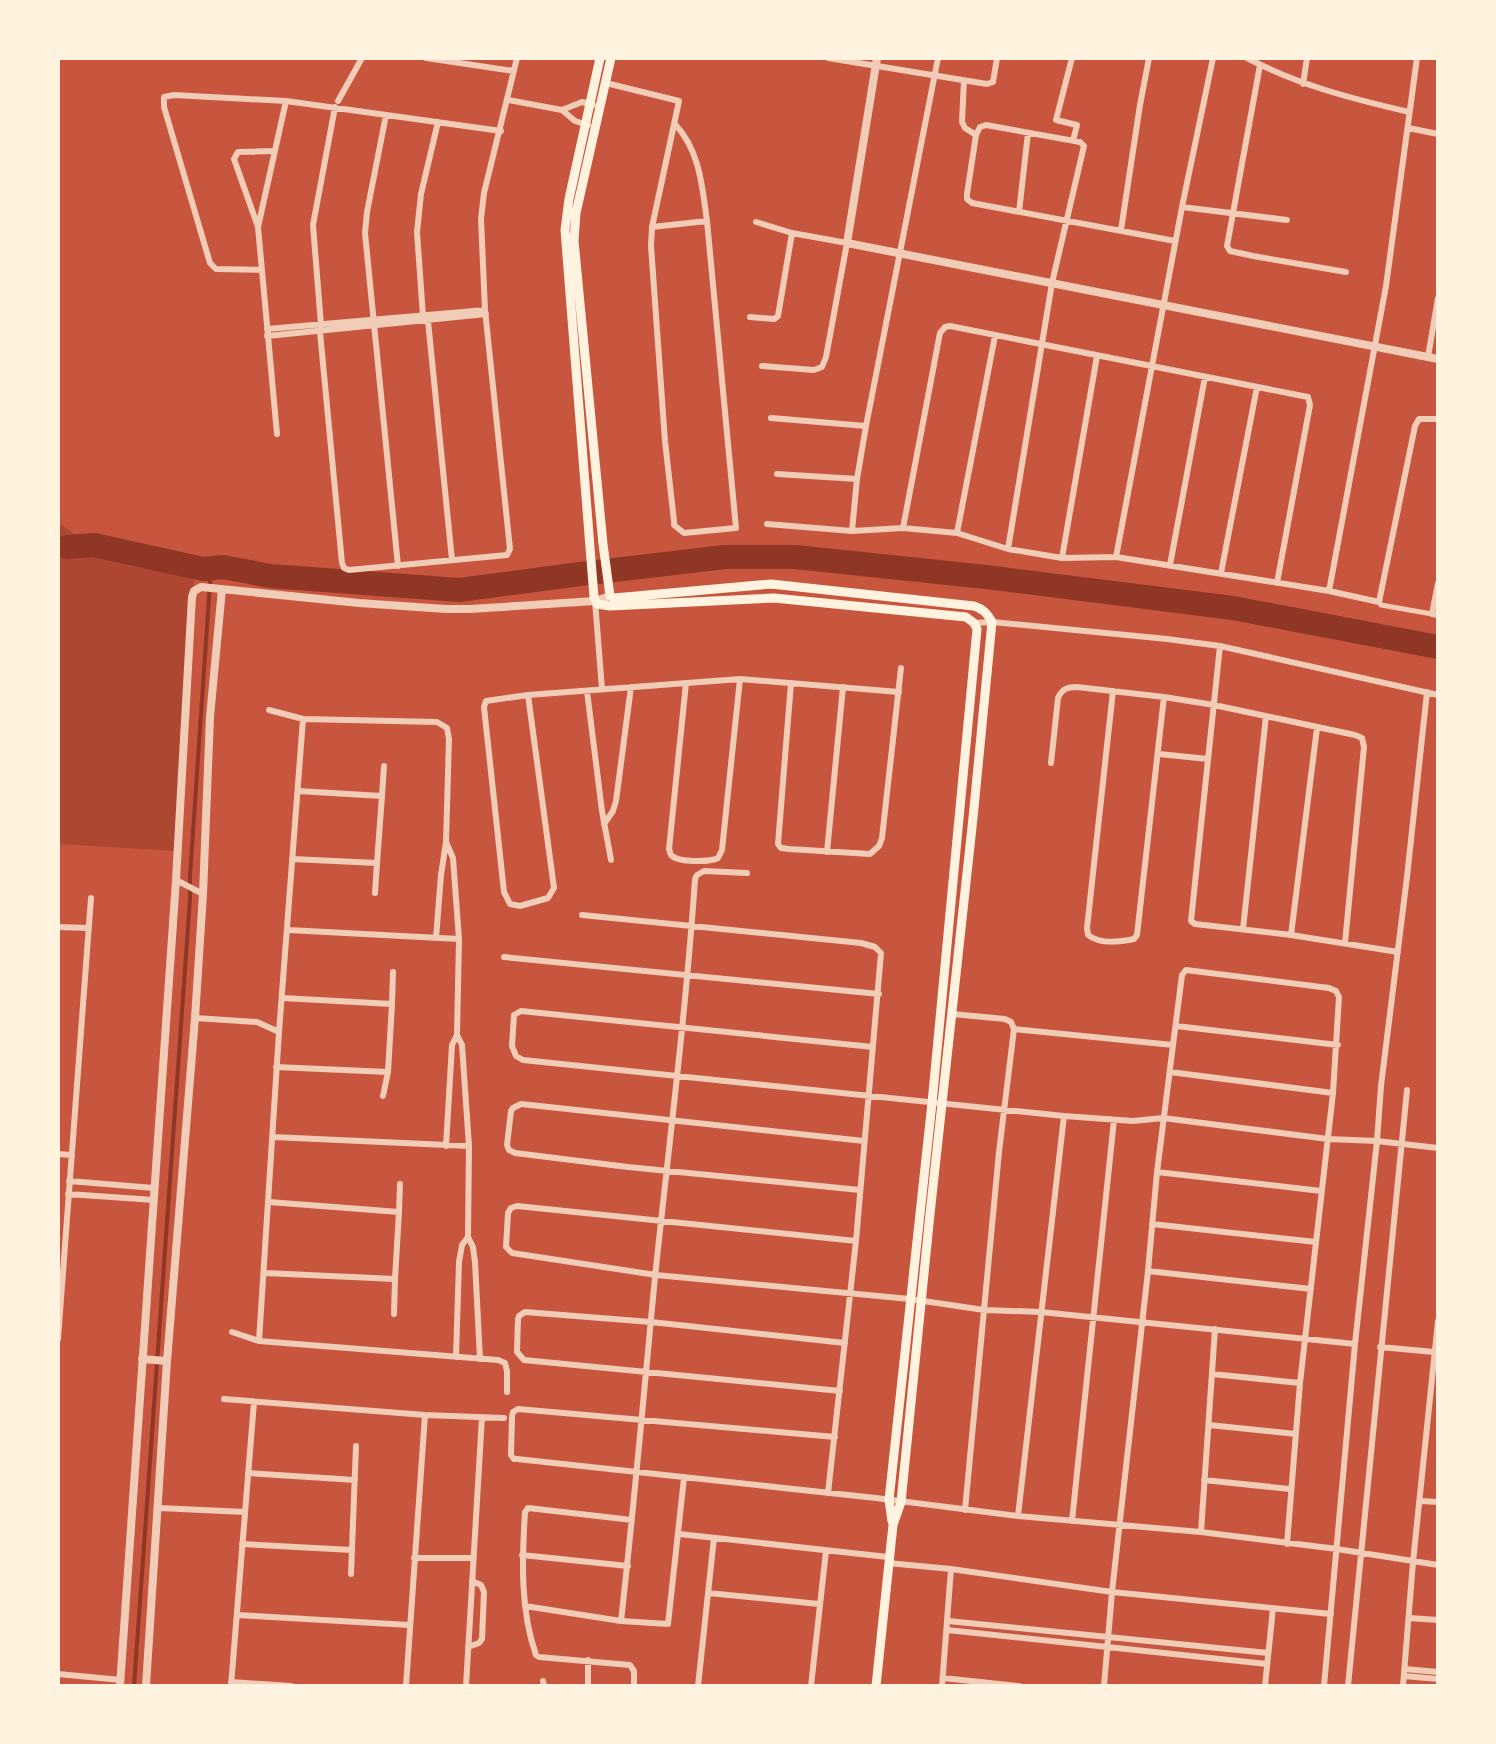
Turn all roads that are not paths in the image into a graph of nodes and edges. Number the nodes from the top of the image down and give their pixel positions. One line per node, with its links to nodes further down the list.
1 (362, 58): 25 (street)
2 (426, 58): 15 (street)
3 (517, 58): 18 (street)
4 (600, 58): 26 (main road)
5 (611, 58): 21 (main road)
6 (828, 58): 16 (street)
7 (938, 58): 19 (street)
8 (997, 58): 20 (street)
9 (1072, 58): 38 (street)
10 (1149, 58): 49 (street)
11 (1213, 58): 40 (street)
12 (1247, 58): 17 (street)
13 (1307, 58): 22 (street)
14 (1417, 58): 28 (street)
15 (437, 59): 18 (street)
16 (877, 62): 19 (street); 52 (street)
17 (1260, 65): 22 (street); 42 (street)
18 (514, 71): 23 (street)
19 (935, 74): 20 (street); 53 (street)
20 (964, 80): 37 (street)
21 (606, 83): 26 (main road); 31 (street)
22 (1303, 84): 28 (street)
23 (508, 100): 27 (street); 34 (street)
24 (286, 101): 25 (street); 39 (street); 54 (street)
25 (336, 104): 29 (street); 63 (street)
26 (595, 106): 27 (street); 32 (main road)
27 (562, 110): 32 (street)
28 (1409, 112): 33 (street)
29 (386, 115): 30 (street); 62 (street)
30 (438, 122): 34 (street); 61 (street)
31 (675, 124): 45 (street); 48 (street)
32 (590, 126): 95 (main road); 96 (main road)
33 (1408, 128): 36 (street); 67 (street)
34 (501, 131): 59 (street)
35 (1028, 133): 37 (street); 38 (street); 41 (street)
36 (1438, 134)
37 (976, 135): 41 (street)
38 (1073, 141): 43 (street)
39 (274, 151): 47 (street); 47 (street)
40 (1182, 207): 42 (street); 51 (street)
41 (1019, 212): 43 (street)
42 (1234, 213): 44 (street); 55 (street)
43 (1066, 220): 49 (street); 56 (street)
44 (1287, 220)
45 (707, 221): 48 (street); 48 (street)
46 (756, 222): 50 (street)
47 (258, 227): 54 (street)
48 (652, 227)
49 (1121, 230): 51 (street)
50 (792, 233): 52 (street); 60 (street)
51 (1175, 241): 58 (street)
52 (847, 243): 53 (street); 70 (street)
53 (900, 254): 56 (street); 76 (street)
54 (262, 270): 64 (street)
55 (1346, 272)
56 (1052, 283): 58 (street); 66 (street)
57 (1438, 298): 69 (street)
58 (1163, 305): 67 (street); 71 (street)
59 (486, 312): 61 (street); 87 (street)
60 (750, 317)
61 (426, 318): 62 (street); 87 (street)
62 (374, 324): 63 (street); 89 (street)
63 (320, 328): 64 (street); 89 (street)
64 (267, 332): 77 (street)
65 (995, 336): 66 (street); 81 (street); 83 (street)
66 (1042, 345): 68 (street); 84 (street)
67 (1375, 347): 69 (street); 94 (street)
68 (1097, 356): 71 (street); 86 (street)
69 (1433, 358)
70 (762, 366)
71 (1152, 367): 72 (street); 85 (street)
72 (1205, 377): 73 (street); 88 (street)
73 (1257, 387): 90 (street); 91 (street)
74 (771, 418): 76 (street)
75 (1438, 419): 97 (street)
76 (866, 426): 79 (street)
77 (277, 434)
78 (777, 474): 79 (street)
79 (857, 479): 82 (street)
80 (767, 524): 82 (street)
81 (903, 528): 82 (street); 83 (street)
82 (852, 531)
83 (957, 533): 84 (street)
84 (1008, 549): 86 (street)
85 (1116, 557): 86 (street); 88 (street)
86 (1062, 558)
87 (452, 560): 89 (street)
88 (1170, 565): 90 (street)
89 (398, 566)
90 (1221, 573): 91 (street)
91 (1277, 583): 94 (street)
92 (1438, 583): 98 (street)
93 (217, 588): 96 (street); 134 (street); 135 (street)
94 (1329, 591): 97 (street)
95 (609, 594): 96 (street); 99 (main road)
96 (595, 599): 100 (main road); 108 (street)
97 (1379, 602): 98 (street)
98 (1435, 614)
99 (992, 622): 100 (street); 101 (street); 155 (main road)
100 (974, 623): 173 (main road)
101 (1220, 646): 112 (street); 116 (street)
102 (901, 668): 111 (street)
103 (740, 679): 104 (street); 104 (street); 105 (street)
104 (686, 683): 106 (street)
105 (791, 683): 107 (street); 129 (street)
106 (631, 687): 108 (street); 127 (street)
107 (843, 687): 111 (street); 129 (street)
108 (602, 689): 109 (street)
109 (587, 691): 113 (street); 127 (street)
110 (1113, 691): 115 (street); 121 (street); 123 (street)
111 (899, 692): 129 (street)
112 (1427, 692): 114 (street); 148 (street)
113 (528, 695): 113 (street)
114 (1438, 695)
115 (1164, 697): 116 (street); 121 (street)
116 (1214, 705): 118 (street); 122 (street)
117 (269, 710): 119 (street)
118 (1266, 716): 120 (street); 142 (street)
119 (303, 719): 125 (street); 128 (street)
120 (1317, 728): 144 (street); 147 (street)
121 (1159, 754): 122 (street)
122 (1208, 759): 142 (street)
123 (1051, 763)
124 (384, 766): 126 (street)
125 (298, 791): 126 (street); 130 (street)
126 (382, 796): 132 (street)
127 (604, 824): 131 (street)
128 (446, 842): 145 (street); 146 (street)
129 (827, 852)
130 (292, 859): 132 (street); 143 (street)
131 (611, 860)
132 (377, 863): 136 (street)
133 (747, 873): 139 (street)
134 (180, 882): 135 (street); 193 (street)
135 (199, 892): 156 (street)
136 (375, 893)
137 (91, 898): 141 (street)
138 (582, 915): 139 (street)
139 (692, 926): 151 (street); 152 (street)
140 (58, 927): 141 (street)
141 (89, 928): 188 (street)
142 (1243, 929): 144 (street)
143 (288, 930): 145 (street); 153 (street)
144 (1291, 935): 147 (street)
145 (436, 938): 146 (street)
146 (459, 939): 161 (street)
147 (1345, 943): 148 (street)
148 (1398, 952): 182 (street)
149 (504, 957): 151 (street)
150 (393, 972): 154 (street)
151 (688, 975): 152 (street); 158 (street)
152 (879, 994): 164 (street)
153 (282, 998): 154 (street); 160 (street)
154 (392, 1004): 166 (street)
155 (952, 1014): 159 (street); 173 (main road)
156 (195, 1018): 160 (street); 234 (street)
157 (1176, 1026): 162 (street); 163 (street); 163 (street)
158 (683, 1027): 164 (street); 168 (street); 168 (street)
159 (1014, 1029): 162 (street); 174 (street)
160 (279, 1032): 165 (street)
161 (457, 1035): 184 (street); 185 (street)
162 (1173, 1045): 167 (street)
163 (1338, 1045): 170 (street)
164 (873, 1047): 172 (street)
165 (276, 1067): 166 (street); 179 (street)
166 (388, 1072): 171 (street)
167 (1170, 1072): 170 (street); 176 (street)
168 (677, 1075): 172 (street); 177 (street)
169 (1407, 1090): 183 (street)
170 (1333, 1093): 180 (street)
171 (383, 1096)
172 (868, 1096): 173 (street); 181 (street)
173 (937, 1103): 174 (street); 213 (main road); 214 (main road)
174 (1005, 1109): 175 (street); 215 (street)
175 (1064, 1116): 178 (street); 216 (street)
176 (1163, 1118): 178 (street); 180 (street); 190 (street)
177 (673, 1119): 181 (street); 189 (street); 189 (street)
178 (1114, 1120): 218 (street)
179 (273, 1137): 184 (street); 198 (street)
180 (1328, 1139): 182 (street); 195 (street)
181 (864, 1141): 194 (street)
182 (1377, 1141): 183 (street); 228 (street)
183 (1401, 1144): 186 (street); 229 (street)
184 (446, 1146): 185 (street)
185 (469, 1146): 204 (street)
186 (1438, 1148)
187 (58, 1154): 188 (street)
188 (72, 1155): 191 (street)
189 (667, 1170): 194 (street); 202 (street)
190 (1157, 1172): 195 (street); 203 (street)
191 (69, 1181): 193 (street); 196 (street)
192 (400, 1184): 199 (street)
193 (154, 1188): 197 (street)
194 (860, 1190): 205 (street)
195 (1321, 1191): 206 (street)
196 (68, 1194): 197 (street); 201 (street)
197 (154, 1200): 232 (street)
198 (269, 1202): 199 (street); 208 (street)
199 (399, 1212): 210 (street)
200 (58, 1221): 201 (street)
201 (67, 1221): 224 (street)
202 (662, 1221): 205 (street); 209 (street); 209 (street)
203 (1152, 1224): 206 (street); 207 (street)
204 (468, 1237): 231 (street); 233 (street)
205 (856, 1241): 212 (street)
206 (1316, 1242): 211 (street)
207 (1148, 1271): 211 (street); 221 (street)
208 (265, 1273): 210 (street); 226 (street)
209 (656, 1275): 212 (street); 220 (street)
210 (395, 1279): 217 (street)
211 (1311, 1289): 225 (street)
212 (850, 1294): 213 (street); 227 (street)
213 (910, 1299): 214 (street); 257 (main road)
214 (922, 1302): 215 (street); 259 (main road)
215 (984, 1310): 216 (street); 262 (street)
216 (1041, 1312): 218 (street); 264 (street)
217 (394, 1314)
218 (1094, 1317): 221 (street); 266 (street)
219 (1438, 1321): 230 (street)
220 (651, 1322): 227 (street); 235 (street); 235 (street)
221 (1143, 1322): 222 (street); 268 (street)
222 (1215, 1329): 225 (street); 236 (street)
223 (232, 1332): 226 (street)
224 (58, 1339)
225 (1305, 1339): 228 (street); 237 (street)
226 (259, 1341): 231 (street)
227 (845, 1343): 238 (street)
228 (1355, 1344): 274 (street)
229 (1380, 1347): 230 (street); 277 (street)
230 (1436, 1352): 258 (street)
231 (456, 1357): 233 (street)
232 (146, 1359): 234 (street); 316 (street)
233 (480, 1359): 239 (street)
234 (164, 1361): 261 (street)
235 (646, 1371): 238 (street); 245 (street)
236 (1212, 1374): 237 (street); 246 (street)
237 (1300, 1383): 247 (street)
238 (840, 1391): 248 (street)
239 (507, 1392)
240 (224, 1399): 241 (street)
241 (254, 1402): 242 (street); 250 (street)
242 (425, 1415): 243 (street); 279 (street)
243 (482, 1417): 244 (street); 280 (street)
244 (504, 1418)
245 (643, 1420): 248 (street); 251 (street); 251 (street)
246 (1209, 1425): 247 (street); 254 (street)
247 (1296, 1434): 255 (street)
248 (835, 1437): 256 (street)
249 (356, 1446): 253 (street)
250 (248, 1473): 253 (street); 263 (street)
251 (637, 1473): 252 (street); 265 (street)
252 (684, 1478): 256 (street); 270 (street)
253 (355, 1480): 275 (street)
254 (1204, 1480): 255 (street); 269 (street)
255 (1290, 1489): 273 (street)
256 (828, 1493): 257 (street)
257 (889, 1500): 259 (street); 267 (main road)
258 (1421, 1501): 260 (street); 282 (street)
259 (901, 1502): 262 (street); 267 (main road)
260 (1438, 1502)
261 (159, 1508): 263 (street); 318 (street)
262 (965, 1510): 264 (street)
263 (245, 1512): 272 (street)
264 (1018, 1516): 266 (street)
265 (632, 1520): 278 (street); 284 (street)
266 (1072, 1521): 268 (street)
267 (893, 1525): 281 (main road)
268 (1121, 1525): 269 (street); 288 (street)
269 (1201, 1532): 273 (street)
270 (679, 1534): 271 (street); 297 (street)
271 (714, 1538): 276 (street); 289 (street)
272 (242, 1544): 275 (street); 294 (street)
273 (1287, 1544): 274 (street)
274 (1337, 1549): 277 (street); 293 (street)
275 (352, 1550): 286 (street)
276 (826, 1551): 281 (street); 290 (street)
277 (1361, 1553): 282 (street); 331 (street)
278 (522, 1555): 284 (street); 291 (street)
279 (414, 1558): 280 (street); 299 (street)
280 (473, 1558): 287 (street)
281 (888, 1560): 285 (street); 326 (main road)
282 (1413, 1562): 283 (street); 295 (street)
283 (1438, 1565)
284 (628, 1566): 297 (street)
285 (951, 1569): 288 (street); 298 (street)
286 (351, 1574)
287 (472, 1581): 304 (street); 304 (street)
288 (1112, 1592): 292 (street); 302 (street)
289 (708, 1593): 290 (street); 324 (street)
290 (819, 1604): 325 (street)
291 (525, 1606): 297 (street); 309 (street)
292 (1273, 1608): 293 (street); 307 (street)
293 (1331, 1614): 330 (street)
294 (237, 1615): 299 (street); 317 (street)
295 (1409, 1618): 296 (street); 311 (street)
296 (1438, 1620)
297 (621, 1621)
298 (948, 1621): 300 (street); 301 (street)
299 (409, 1625): 320 (street)
300 (1032, 1629): 302 (street); 303 (street)
301 (947, 1630): 303 (street); 315 (street)
302 (1108, 1637): 305 (street); 306 (street)
303 (1030, 1639): 306 (street)
304 (468, 1647): 321 (street)
305 (1210, 1647): 307 (street); 308 (street)
306 (1107, 1648): 308 (street); 328 (street)
307 (1268, 1653): 310 (street)
308 (1208, 1658): 310 (street)
309 (588, 1660): 322 (street); 323 (street)
310 (1267, 1664): 329 (street)
311 (1404, 1672): 312 (street); 314 (street); 332 (street)
312 (1438, 1672)
313 (58, 1674): 316 (street)
314 (1438, 1679)
315 (942, 1682): 327 (street)
316 (120, 1683)
317 (231, 1684): 319 (street)
318 (146, 1686)
319 (291, 1686)
320 (406, 1686)
321 (466, 1686)
322 (588, 1686)
323 (634, 1686)
324 (698, 1686)
325 (811, 1686)
326 (876, 1686)
327 (1019, 1686)
328 (1104, 1686)
329 (1265, 1686)
330 (1324, 1686)
331 (1348, 1686)
332 (1403, 1686)

